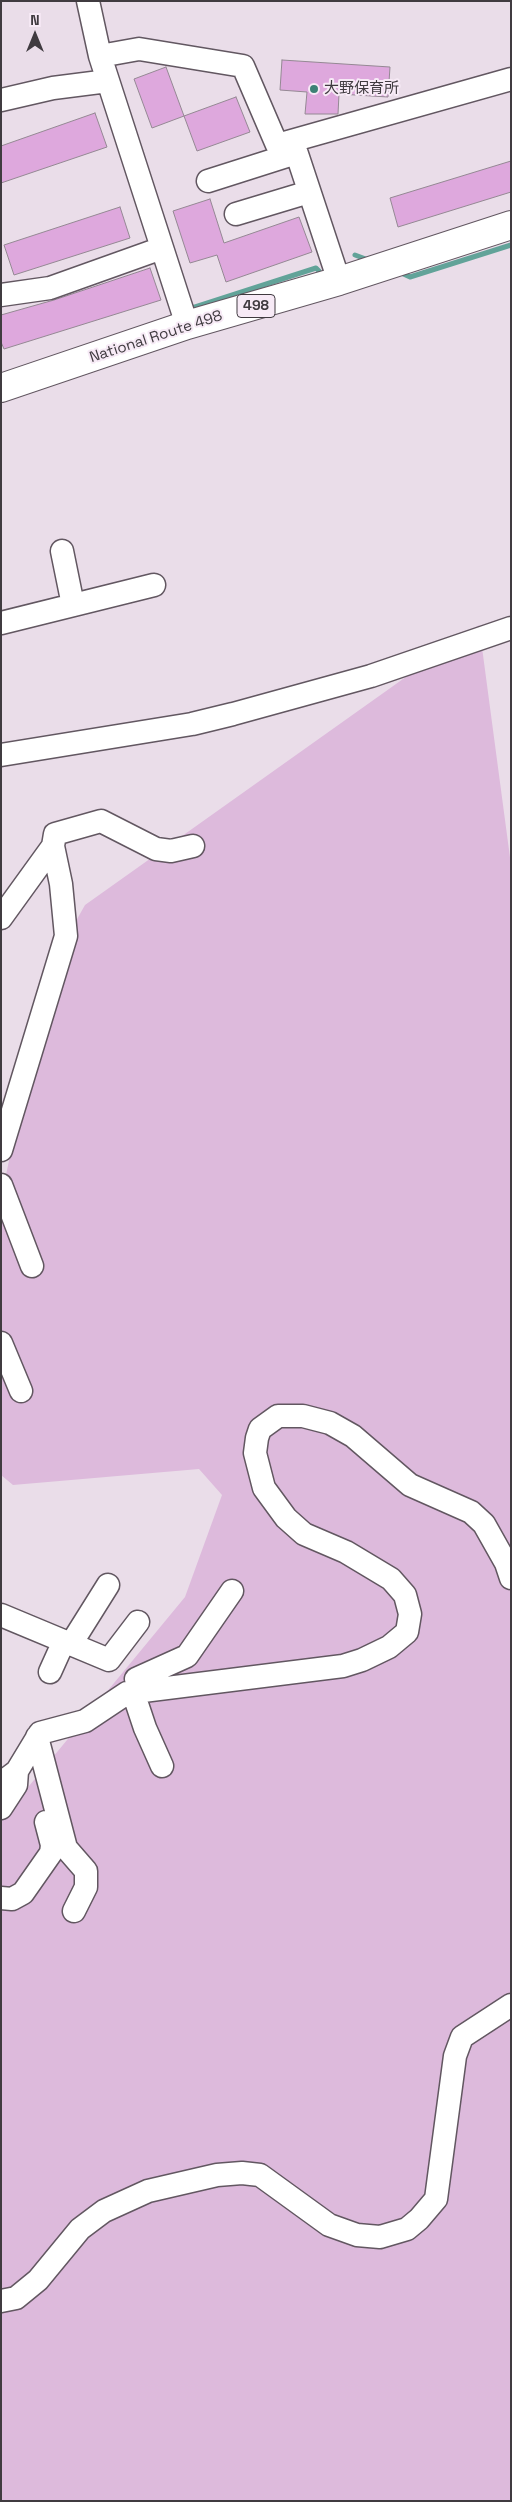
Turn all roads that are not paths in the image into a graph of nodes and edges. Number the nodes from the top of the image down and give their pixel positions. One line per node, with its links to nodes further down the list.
1 (88, 1): 2 (street)
2 (100, 56): 4 (street); 6 (street)
3 (511, 79): 6 (street)
4 (108, 81): 5 (street); 11 (street)
5 (1, 100)
6 (295, 148): 7 (street); 8 (street)
7 (208, 181)
8 (309, 192): 9 (street); 12 (street)
9 (236, 214)
10 (511, 225): 12 (highway, National Route 498 / 498)
11 (162, 248): 13 (street); 14 (street)
12 (339, 282): 14 (highway, National Route 498 / 498)
13 (1, 294)
14 (187, 325): 15 (highway, National Route 498 / 498)
15 (1, 388)
16 (62, 551): 18 (street)
17 (154, 585): 18 (street)
18 (73, 606): 19 (street)
19 (1, 623)
20 (511, 628): 21 (street)
21 (1, 755)
22 (53, 846): 23 (street); 24 (street); 25 (street)
23 (193, 846)
24 (1, 918)
25 (1, 1150)
26 (1, 1185): 27 (street)
27 (32, 1266)
28 (1, 1343): 29 (street)
29 (21, 1391)
30 (511, 1578): 38 (street)
31 (108, 1585): 35 (street)
32 (232, 1591): 38 (street)
33 (1, 1615): 35 (street)
34 (138, 1622): 35 (street)
35 (67, 1642): 37 (street)
36 (233, 1667): 38 (street)
37 (50, 1672)
38 (132, 1688): 39 (street); 40 (street)
39 (37, 1737): 41 (street); 42 (street)
40 (162, 1766)
41 (9, 1777): 43 (street)
42 (52, 1794): 44 (street); 45 (street)
43 (1, 1808)
44 (3, 1900)
45 (74, 1911)
46 (511, 2006): 47 (street)
47 (1, 2301)

